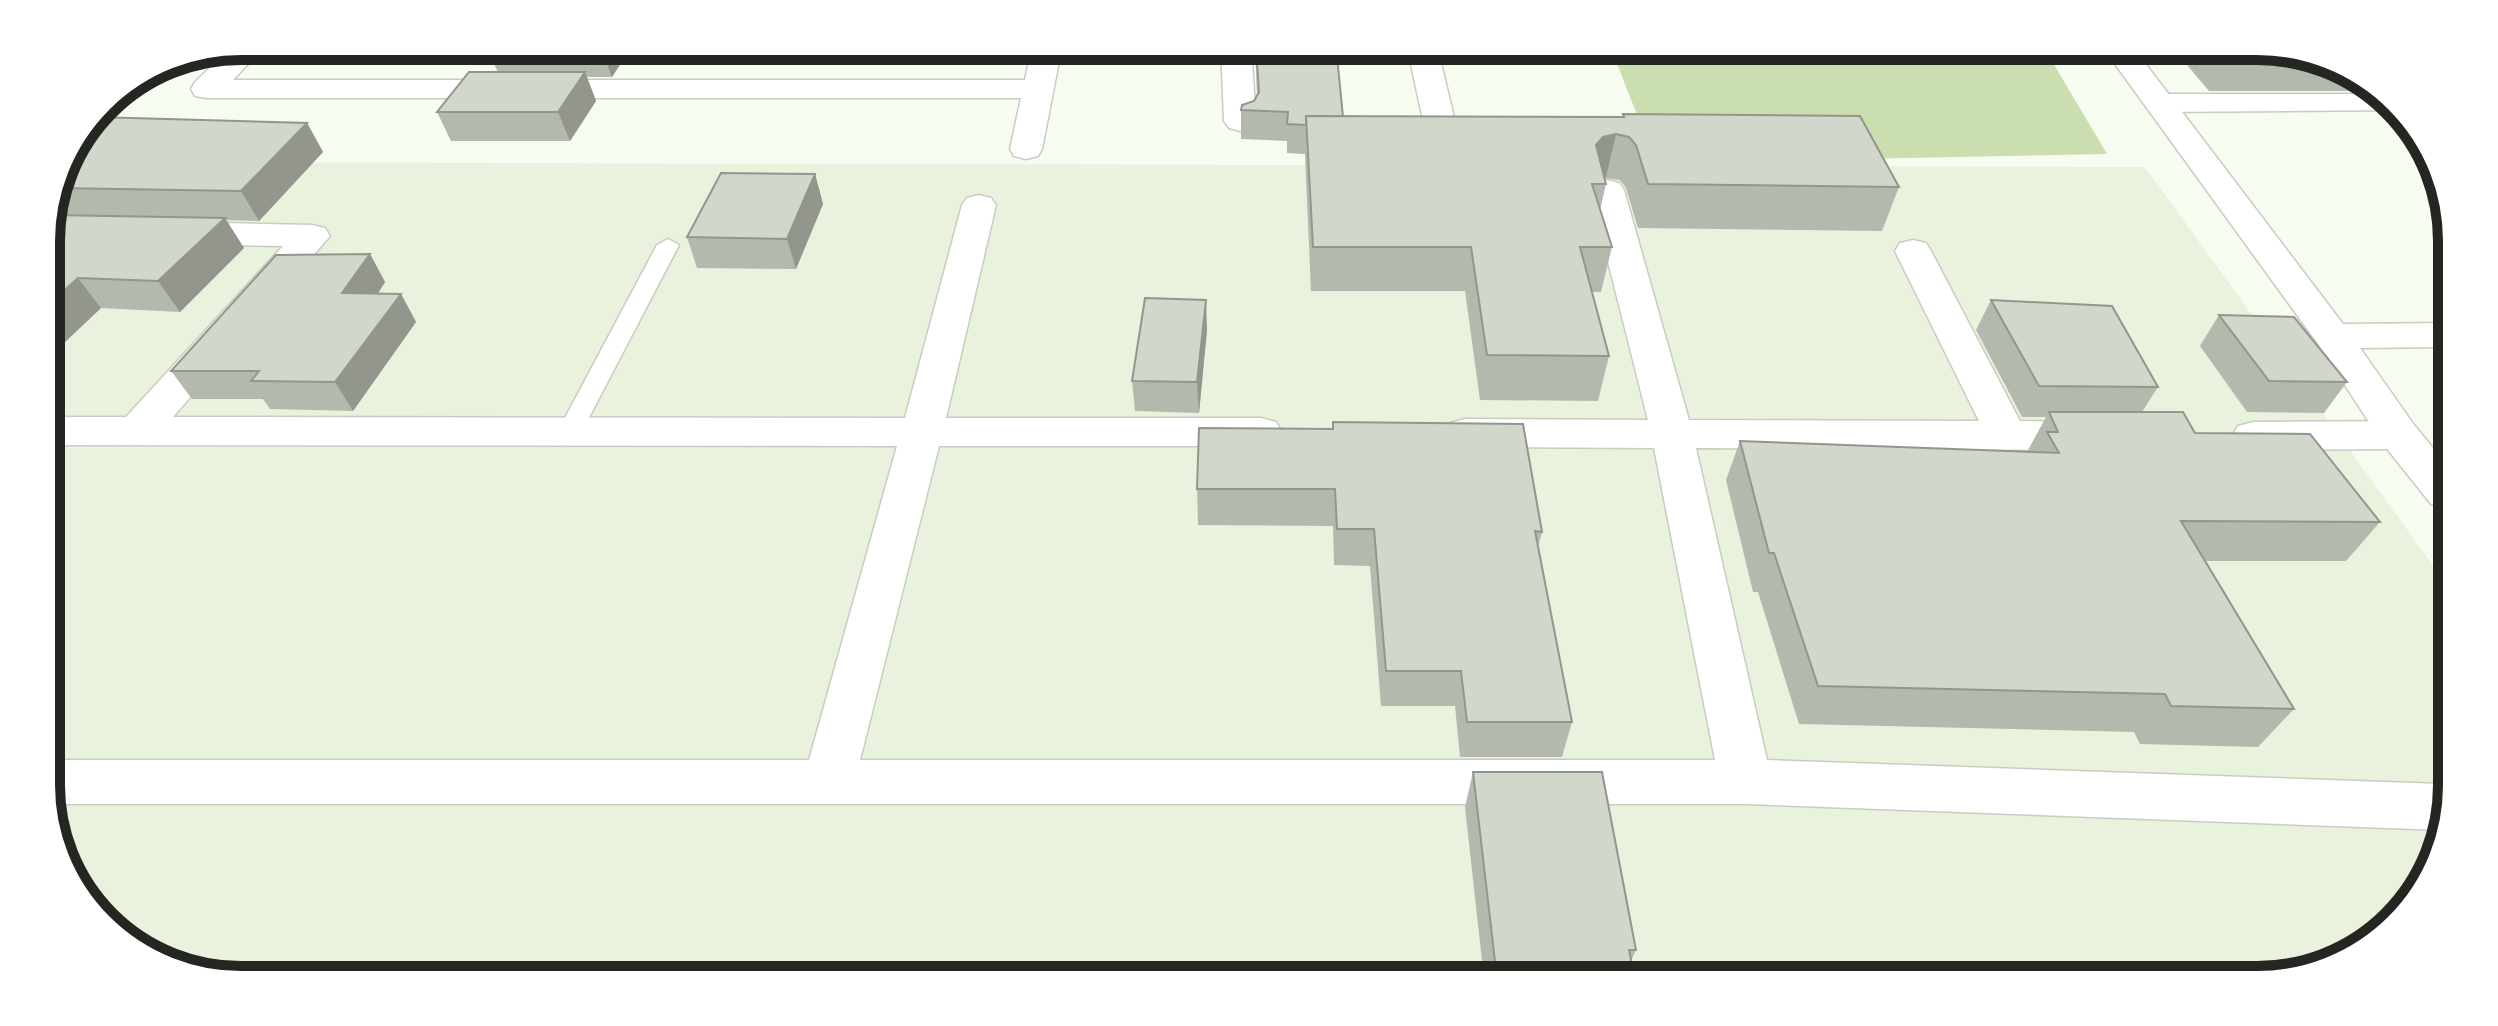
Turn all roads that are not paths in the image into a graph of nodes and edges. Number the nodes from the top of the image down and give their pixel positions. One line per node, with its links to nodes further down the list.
1 (1044, 60): 6 (street)
2 (1237, 60): 9 (street)
3 (1425, 60): 10 (street)
4 (2128, 60): 7 (street)
5 (235, 61): 6 (street)
6 (1039, 89): 11 (street)
7 (2160, 103): 8 (street); 18 (street)
8 (2374, 103)
9 (1240, 121)
10 (1442, 134)
11 (1026, 149)
12 (1607, 190): 25 (street)
13 (979, 205): 22 (street)
14 (140, 232): 20 (street)
15 (668, 245): 21 (lane)
16 (1913, 251): 27 (street)
17 (2438, 335): 18 (street)
18 (2332, 336): 26 (street)
19 (60, 431): 20 (street)
20 (137, 431): 21 (street)
21 (570, 431): 22 (street)
22 (922, 431): 23 (street); 31 (street)
23 (1305, 432)
24 (1433, 433): 25 (street)
25 (1672, 434): 27 (street); 33 (street)
26 (2399, 435): 29 (street); 30 (street)
27 (2007, 436): 28 (street)
28 (2132, 436)
29 (2211, 436)
30 (2438, 483)
31 (829, 780): 32 (street); 33 (street)
32 (60, 782)
33 (1746, 782): 34 (street)
34 (2436, 807)

